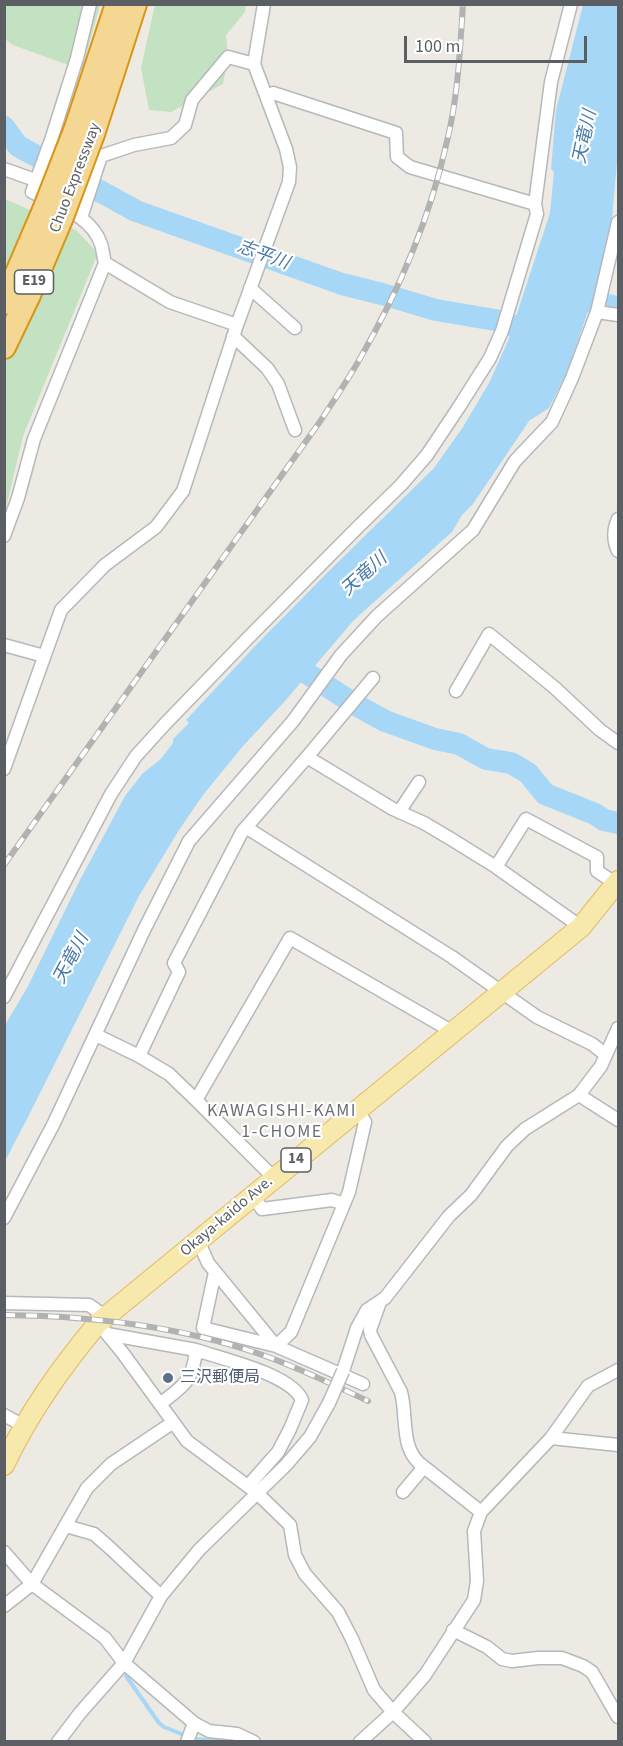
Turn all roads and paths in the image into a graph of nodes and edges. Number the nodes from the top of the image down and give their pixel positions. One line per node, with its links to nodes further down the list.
1 (90, 4): 9 (street)
2 (117, 4): 8 (highway, Chuo Expressway / E19)
3 (135, 4): 8 (highway, Chuo Expressway / E19)
4 (264, 4): 6 (street)
5 (571, 4): 13 (street)
6 (254, 64): 7 (street); 10 (street)
7 (267, 96): 13 (street); 17 (street)
8 (84, 131): 14 (highway, Chuo Expressway / E19, bridge)
9 (52, 137): 10 (street); 12 (street)
10 (101, 156): 14 (street)
11 (4, 169): 12 (street)
12 (35, 180): 14 (street)
13 (535, 204): 42 (street)
14 (63, 215): 16 (street); 18 (highway, Chuo Expressway / E19); 23 (highway, Chuo Expressway / E19)
15 (618, 222): 19 (street)
16 (105, 263): 22 (street); 26 (street)
17 (250, 288): 21 (street); 22 (street)
18 (4, 303)
19 (597, 312): 20 (street); 45 (street)
20 (618, 315)
21 (295, 328)
22 (235, 331): 24 (street); 29 (street)
23 (4, 346)
24 (295, 430)
25 (618, 519): 27 (street)
26 (4, 536)
27 (618, 551)
28 (4, 645): 29 (street)
29 (44, 656): 34 (street)
30 (373, 678): 33 (street)
31 (456, 691): 32 (street)
32 (618, 743)
33 (307, 758): 36 (street); 37 (street)
34 (4, 769)
35 (419, 782): 36 (street)
36 (399, 812): 38 (street)
37 (247, 828): 41 (street); 47 (street)
38 (496, 867): 39 (street); 40 (street)
39 (617, 882): 40 (main road, Okaya-kaido Ave. / 14)
40 (581, 927): 41 (main road, Okaya-kaido Ave. / 14)
41 (502, 992): 44 (main road, Okaya-kaido Ave. / 14); 46 (street)
42 (4, 997)
43 (618, 1028): 46 (street)
44 (453, 1032): 49 (street); 50 (main road, Okaya-kaido Ave. / 14)
45 (96, 1035): 47 (street); 55 (street)
46 (606, 1055): 48 (street)
47 (139, 1056): 49 (street)
48 (579, 1095): 51 (street); 58 (street)
49 (196, 1100): 52 (street)
50 (357, 1109): 52 (main road, Okaya-kaido Ave. / 14); 54 (street)
51 (618, 1120)
52 (274, 1178): 53 (main road, Okaya-kaido Ave. / 14)
53 (253, 1196): 54 (street); 56 (main road, Okaya-kaido Ave. / 14)
54 (344, 1204): 61 (street)
55 (4, 1218)
56 (198, 1240): 57 (street); 60 (main road, Okaya-kaido Ave. / 14)
57 (215, 1272): 61 (street); 61 (street)
58 (380, 1302): 72 (street); 73 (street, bridge)
59 (4, 1303): 60 (street)
60 (104, 1324): 62 (street); 65 (street); 68 (main road, Okaya-kaido Ave. / 14)
61 (276, 1346): 64 (street)
62 (196, 1350): 65 (street); 73 (street)
63 (618, 1370): 69 (street)
64 (363, 1384)
65 (159, 1404): 67 (street)
66 (4, 1415): 68 (street)
67 (172, 1423): 73 (street); 76 (street)
68 (24, 1426): 71 (main road, Okaya-kaido Ave. / 14)
69 (550, 1438): 70 (street); 75 (street)
70 (618, 1445)
71 (4, 1465)
72 (424, 1467): 74 (street); 75 (street)
73 (253, 1490): 79 (street); 83 (street)
74 (403, 1492)
75 (481, 1512): 81 (street)
76 (66, 1526): 78 (street); 79 (street)
77 (4, 1552): 78 (street)
78 (32, 1584): 80 (street); 82 (street)
79 (161, 1596): 82 (street)
80 (4, 1606)
81 (453, 1630): 83 (street); 84 (street)
82 (124, 1663): 85 (street); 86 (street)
83 (393, 1712): 89 (street); 90 (street)
84 (618, 1717)
85 (194, 1723): 87 (street); 88 (street)
86 (58, 1742)
87 (187, 1742)
88 (254, 1742)
89 (360, 1742)
90 (425, 1742)

